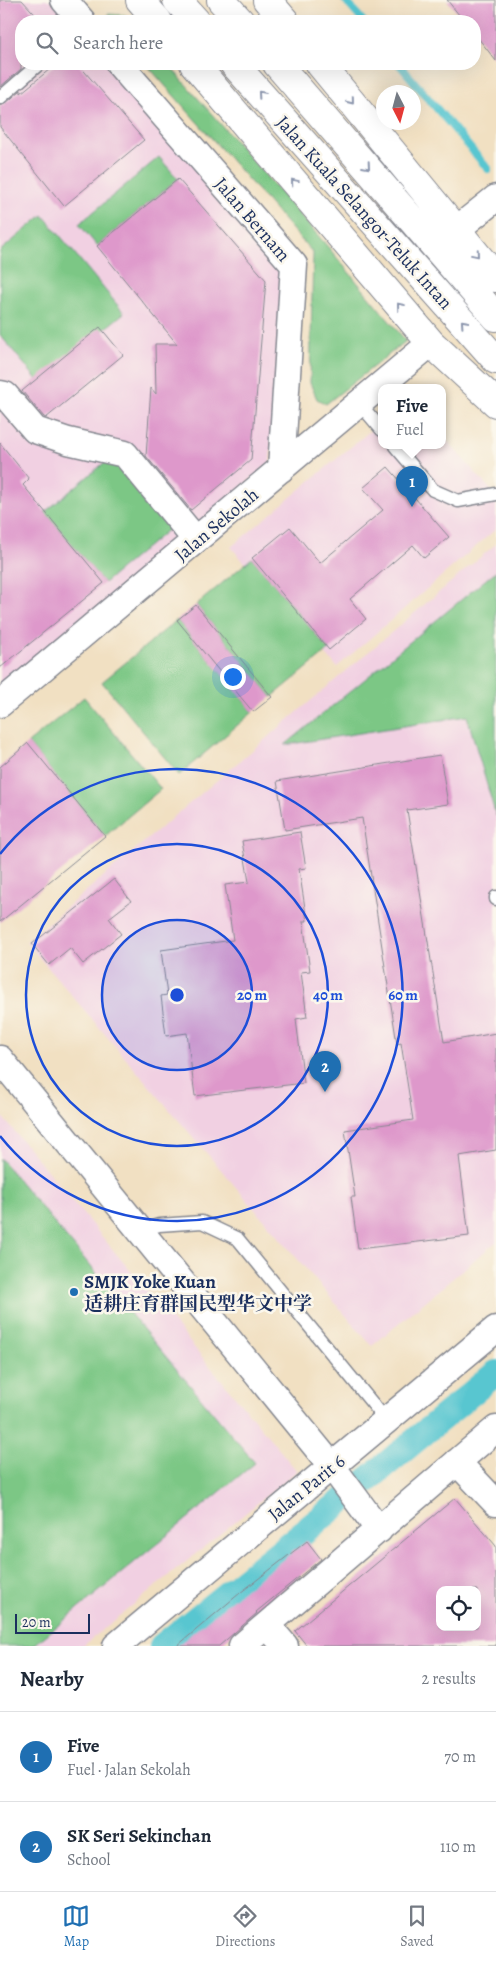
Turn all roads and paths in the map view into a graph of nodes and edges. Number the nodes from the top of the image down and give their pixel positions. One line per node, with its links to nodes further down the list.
1 (140, 0): 5 (highway)
2 (178, 0): 6 (highway)
3 (221, 0): 7 (highway)
4 (267, 0): 8 (highway)
5 (153, 15)
6 (191, 15)
7 (235, 15)
8 (280, 15)
9 (32, 70): 15 (lane)
10 (124, 70): 29 (street, Jalan Bernam)
11 (199, 70): 20 (highway, one-way to 11)
12 (239, 70): 21 (highway, Jalan Kuala Selangor-Teluk Intan, one-way to 12)
13 (282, 70): 19 (highway, Jalan Kuala Selangor-Teluk Intan, one-way to 19)
14 (325, 70): 17 (highway, one-way to 17)
15 (0, 98)
16 (496, 198): 17 (street)
17 (456, 230): 18 (highway, one-way to 18)
18 (496, 278)
19 (496, 317)
20 (431, 343): 22 (street, Jalan Sekolah); 26 (highway)
21 (496, 360)
22 (382, 384)
23 (378, 387): 25 (street, Jalan Sekolah)
24 (0, 394): 31 (street)
25 (359, 403): 27 (lane); 29 (street, Jalan Sekolah)
26 (496, 403)
27 (378, 425)
28 (398, 449): 30 (lane)
29 (281, 469): 31 (street, Jalan Sekolah)
30 (496, 494)
31 (196, 540): 32 (street, Jalan Sekolah)
32 (0, 704)
33 (0, 1059): 34 (street)
34 (140, 1231): 36 (lane); 39 (street)
35 (496, 1328): 36 (street, Jalan Parit 6)
36 (386, 1420): 39 (street, Jalan Parit 6)
37 (496, 1429): 38 (street)
38 (457, 1462): 40 (street); 41 (street)
39 (331, 1465): 41 (street); 43 (street, Jalan Parit 6)
40 (496, 1503)
41 (379, 1530): 42 (street)
42 (267, 1625): 44 (street); 45 (street)
43 (116, 1646)
44 (242, 1646)
45 (285, 1646)

